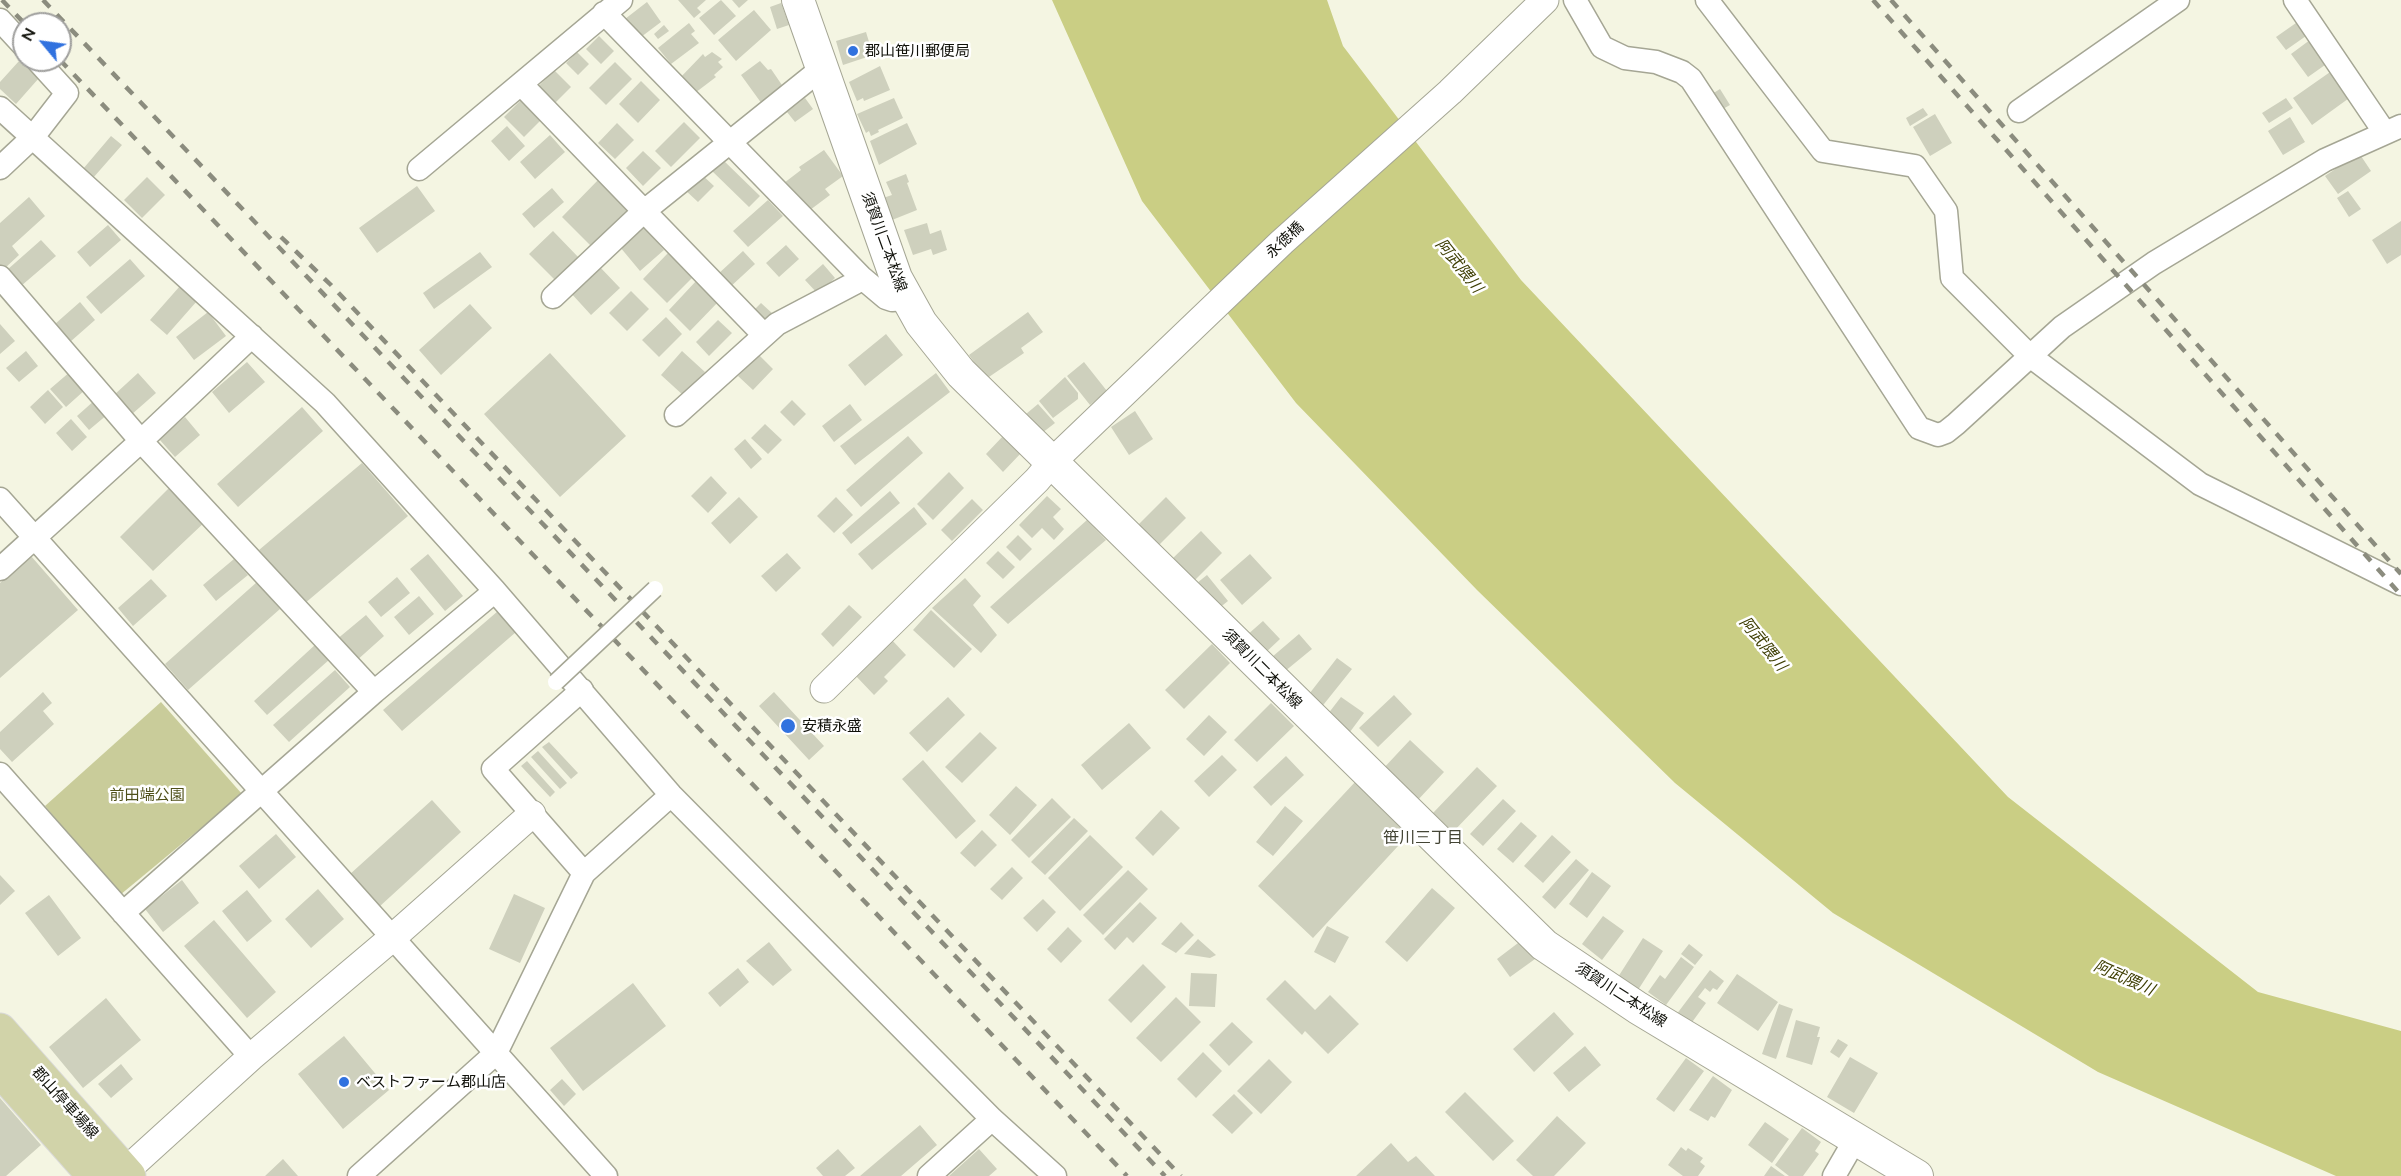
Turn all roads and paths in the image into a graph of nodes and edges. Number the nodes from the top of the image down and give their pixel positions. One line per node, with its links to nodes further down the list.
1 (798, 0): 10 (main road, 須賀川二本松線)
2 (1545, 0): 30 (street, 永徳橋)
3 (1575, 0): 27 (street)
4 (1707, 0): 27 (street)
5 (2178, 0): 14 (street)
6 (2295, 0): 15 (street)
7 (612, 7): 12 (street); 17 (street)
8 (0, 20): 9 (street)
9 (12, 33)
10 (821, 69): 17 (street); 24 (main road, 須賀川二本松線)
11 (48, 72): 16 (street)
12 (520, 84): 19 (street); 20 (street)
13 (0, 108): 16 (street)
14 (2019, 111)
15 (2393, 129): 27 (street)
16 (33, 137): 18 (street); 26 (street)
17 (731, 143): 20 (street); 22 (street)
18 (0, 168)
19 (419, 169)
20 (644, 212): 23 (street); 25 (street)
21 (0, 277): 29 (street)
22 (861, 277): 24 (street); 25 (street)
23 (553, 297)
24 (905, 299): 30 (main road, 須賀川二本松線)
25 (764, 335): 28 (street)
26 (252, 336): 29 (street); 36 (street)
27 (2030, 356): 34 (street)
28 (676, 415)
29 (141, 441): 32 (street); 40 (street)
30 (1053, 461): 38 (street, 永徳橋); 53 (main road, 須賀川二本松線)
31 (0, 499): 32 (street)
32 (35, 538): 33 (street); 42 (street)
33 (0, 569)
34 (2401, 584)
35 (656, 589): 37 (street, bridge)
36 (495, 591): 39 (street); 40 (street)
37 (556, 682)
38 (824, 689)
39 (582, 690): 43 (street); 44 (street)
40 (374, 692): 42 (street)
41 (0, 774): 46 (street)
42 (263, 792): 46 (street); 47 (street)
43 (671, 795): 45 (street); 52 (street)
44 (532, 814): 45 (street); 47 (street)
45 (584, 873): 49 (street)
46 (123, 913): 50 (street)
47 (392, 938): 49 (street); 50 (street)
48 (0, 1030): 54 (main road, 郡山停車場線)
49 (496, 1053): 55 (street); 56 (street)
50 (251, 1057): 54 (street)
51 (0, 1070): 54 (main road, 郡山停車場線)
52 (992, 1119): 57 (street); 58 (street)
53 (1856, 1138): 59 (street); 60 (main road, 須賀川二本松線)
54 (117, 1175)
55 (359, 1176)
56 (606, 1176)
57 (929, 1176)
58 (1055, 1176)
59 (1834, 1176)
60 (1917, 1176)

